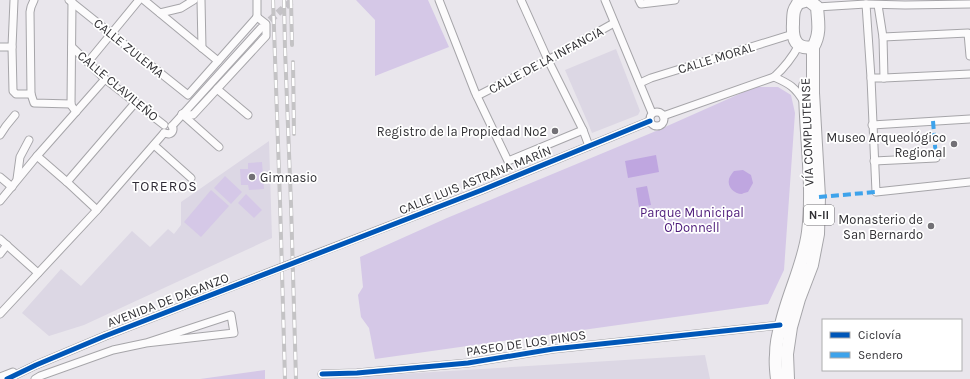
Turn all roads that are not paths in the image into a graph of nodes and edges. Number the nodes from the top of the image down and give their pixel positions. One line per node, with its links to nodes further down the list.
1 (14, 0): 29 (street)
2 (34, 0): 44 (street)
3 (139, 0): 25 (street)
4 (144, 0): 21 (street)
5 (194, 0): 21 (street)
6 (201, 0): 32 (street)
7 (257, 0): 22 (street)
8 (439, 0): 45 (street)
9 (521, 0): 34 (street)
10 (605, 0): 23 (street)
11 (639, 0): 12 (street)
12 (670, 0)
13 (70, 1): 25 (street, CALLE ZULEMA); 30 (street)
14 (798, 1): 17 (main road); 26 (main road)
15 (906, 2): 19 (street); 20 (street)
16 (836, 3): 17 (street); 18 (street)
17 (815, 4): 31 (main road)
18 (866, 4): 20 (street); 39 (street)
19 (970, 4)
20 (878, 5): 27 (street)
21 (160, 13): 32 (street)
22 (257, 17): 35 (street); 43 (street)
23 (614, 23): 34 (street, CALLE DE LA INFANCIA); 42 (street)
24 (260, 28): 51 (street)
25 (112, 33): 35 (street, CALLE ZULEMA); 36 (street)
26 (793, 34): 31 (main road); 42 (street, CALLE MORAL)
27 (883, 37): 33 (street); 40 (street)
28 (0, 47): 29 (street)
29 (12, 47): 44 (street)
30 (72, 47): 36 (street, CALLE CLAVILEÑO); 48 (street)
31 (806, 47): 38 (street); 47 (main road, VÍA COMPLUTENSE / N-II); 92 (main road, VÍA COMPLUTENSE / N-II)
32 (202, 48): 35 (street)
33 (970, 56)
34 (548, 60): 45 (street, CALLE DE LA INFANCIA); 60 (street)
35 (218, 61)
36 (88, 62): 41 (street, CALLE CLAVILEÑO)
37 (970, 74): 40 (street)
38 (774, 77): 47 (street); 54 (street)
39 (871, 78): 40 (street); 58 (street)
40 (884, 78)
41 (105, 79): 46 (street, CALLE CLAVILEÑO); 49 (street)
42 (640, 82): 50 (street)
43 (217, 89): 51 (street); 53 (street)
44 (31, 94): 48 (street)
45 (477, 96): 60 (street, CALLE LUIS ASTRANA MARÍN)
46 (135, 103): 57 (street, CALLE CLAVILEÑO); 73 (street)
47 (805, 103): 84 (main road, VÍA COMPLUTENSE / N-II)
48 (71, 104): 49 (street)
49 (76, 112): 67 (street)
50 (652, 113): 54 (street); 56 (street)
51 (182, 114): 59 (street); 66 (street)
52 (15, 115): 62 (street)
53 (248, 115)
54 (663, 116): 56 (street)
55 (970, 119): 58 (street)
56 (650, 121): 65 (street, CALLE LUIS ASTRANA MARÍN)
57 (164, 125): 59 (street); 61 (street)
58 (872, 125): 69 (street)
59 (172, 126): 61 (street)
60 (583, 130): 65 (street)
61 (164, 133): 64 (street)
62 (0, 134)
63 (29, 140): 72 (street)
64 (154, 145): 71 (street); 77 (street)
65 (589, 146): 81 (street, CALLE LUIS ASTRANA MARÍN)
66 (219, 147)
67 (37, 156): 72 (street); 73 (street)
68 (936, 158): 69 (street)
69 (874, 161): 74 (street)
70 (0, 177): 75 (street)
71 (190, 178)
72 (17, 180): 75 (street)
73 (67, 182): 77 (street)
74 (970, 182)
75 (12, 187): 76 (street)
76 (0, 201)
77 (97, 210): 82 (street)
78 (0, 239): 79 (street)
79 (7, 246): 80 (street); 82 (street)
80 (0, 254)
81 (308, 257): 86 (street, AVENIDA DE DAGANZO, bridge)
82 (38, 273): 83 (street)
83 (0, 314)
84 (780, 325): 87 (street, PASEO DE LOS PINOS); 91 (main road, VÍA COMPLUTENSE / N-II)
85 (146, 343): 85 (street); 90 (street)
86 (36, 365): 88 (street, AVENIDA DE DAGANZO); 89 (street, AVENIDA DE DAGANZO)
87 (322, 374)
88 (0, 376)
89 (7, 379)
90 (35, 379)
91 (777, 379)
92 (788, 379)

